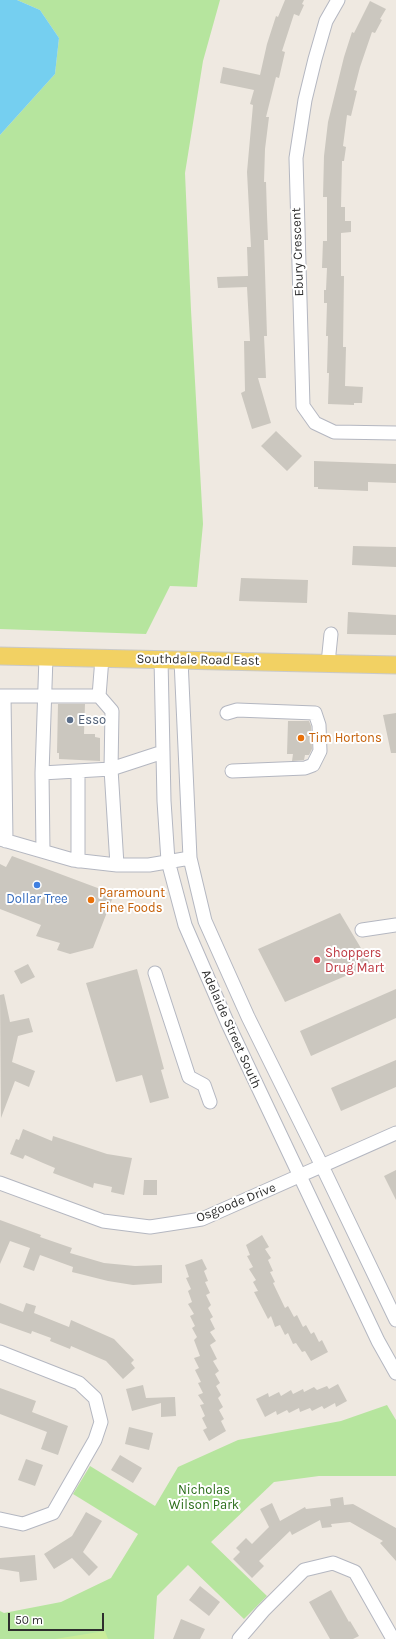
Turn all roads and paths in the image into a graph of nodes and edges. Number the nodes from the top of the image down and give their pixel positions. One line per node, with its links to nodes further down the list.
1 (338, 0): 2 (street, Ebury Crescent)
2 (396, 433)
3 (331, 634): 9 (street)
4 (0, 656): 5 (main road, Southdale Road East)
5 (46, 657): 6 (main road, Southdale Road East); 11 (street)
6 (102, 658): 7 (main road, Southdale Road East); 13 (street)
7 (161, 659): 8 (main road, Southdale Road East); 15 (street, Adelaide Street South)
8 (181, 660): 9 (main road, Southdale Road East); 22 (street, Adelaide Street South)
9 (328, 663): 10 (main road, Southdale Road East)
10 (396, 665)
11 (45, 695): 12 (street); 13 (street); 19 (street)
12 (2, 696): 20 (street)
13 (99, 696): 16 (street)
14 (227, 713): 18 (street)
15 (163, 752): 16 (street); 24 (street, Adelaide Street South)
16 (110, 769): 17 (street); 25 (street)
17 (78, 771): 19 (street); 23 (street)
18 (232, 771)
19 (42, 773): 21 (street)
20 (3, 840): 21 (street)
21 (43, 852): 23 (street)
22 (190, 858): 24 (street); 31 (street, Adelaide Street South)
23 (78, 861): 25 (street)
24 (168, 862): 25 (street); 32 (street, Adelaide Street South)
25 (117, 865)
26 (396, 925): 27 (street)
27 (362, 930)
28 (155, 973): 29 (street)
29 (210, 1102)
30 (396, 1132): 31 (street, Osgoode Drive)
31 (322, 1166): 32 (street, Osgoode Drive); 34 (street, Adelaide Street South)
32 (300, 1176): 33 (street, Osgoode Drive); 36 (street, Adelaide Street South)
33 (0, 1183)
34 (396, 1320)
35 (0, 1352): 37 (street)
36 (396, 1374)
37 (0, 1519)
38 (239, 1639): 39 (street)
39 (393, 1639)

